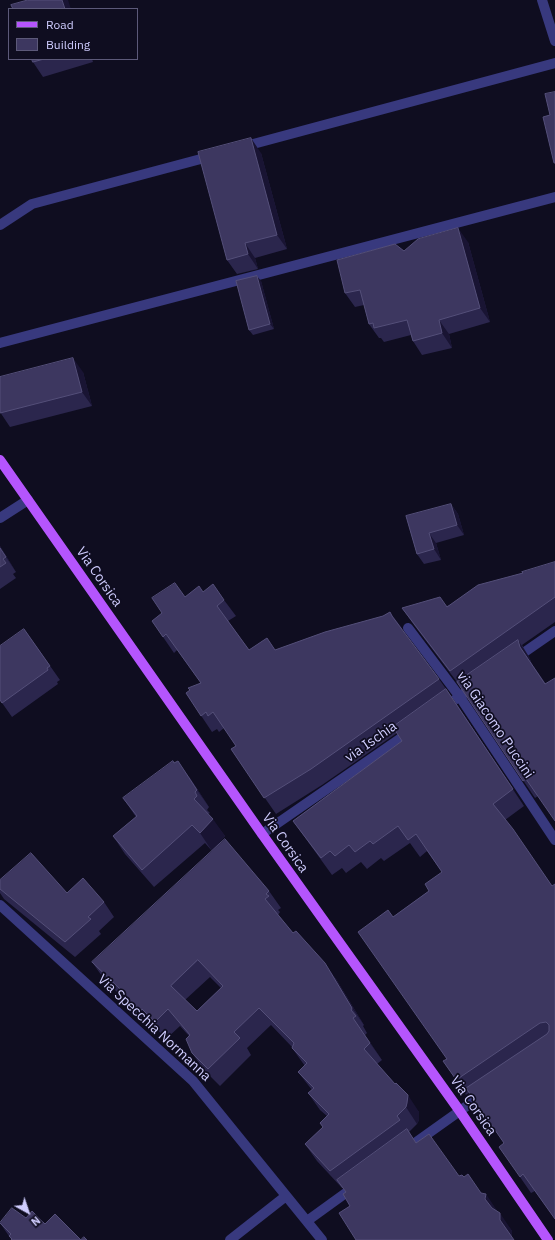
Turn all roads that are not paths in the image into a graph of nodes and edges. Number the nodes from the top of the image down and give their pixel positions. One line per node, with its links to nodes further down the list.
1 (542, 0): 2 (street)
2 (555, 41)
3 (555, 63): 5 (street)
4 (555, 197): 6 (street)
5 (0, 225)
6 (0, 343)
7 (0, 460): 8 (main road, Via Corsica)
8 (28, 500): 9 (street); 17 (main road, Via Corsica)
9 (0, 518)
10 (408, 628): 14 (street, via Giacomo Puccini)
11 (555, 631): 12 (street)
12 (511, 661)
13 (485, 679): 14 (street)
14 (460, 697): 15 (street); 18 (street, via Giacomo Puccini)
15 (434, 714)
16 (422, 723): 17 (street, via Ischia)
17 (262, 834): 21 (main road, Via Corsica)
18 (555, 840)
19 (0, 905): 24 (street, Via Specchia Normanna)
20 (491, 1088): 21 (street)
21 (459, 1110): 22 (street); 28 (main road, Via Corsica)
22 (396, 1156)
23 (364, 1180): 25 (street)
24 (286, 1196): 25 (street, Via Specchia Normanna); 26 (street)
25 (306, 1221): 27 (street, Via Specchia Normanna)
26 (230, 1240)
27 (322, 1240)
28 (548, 1240)

